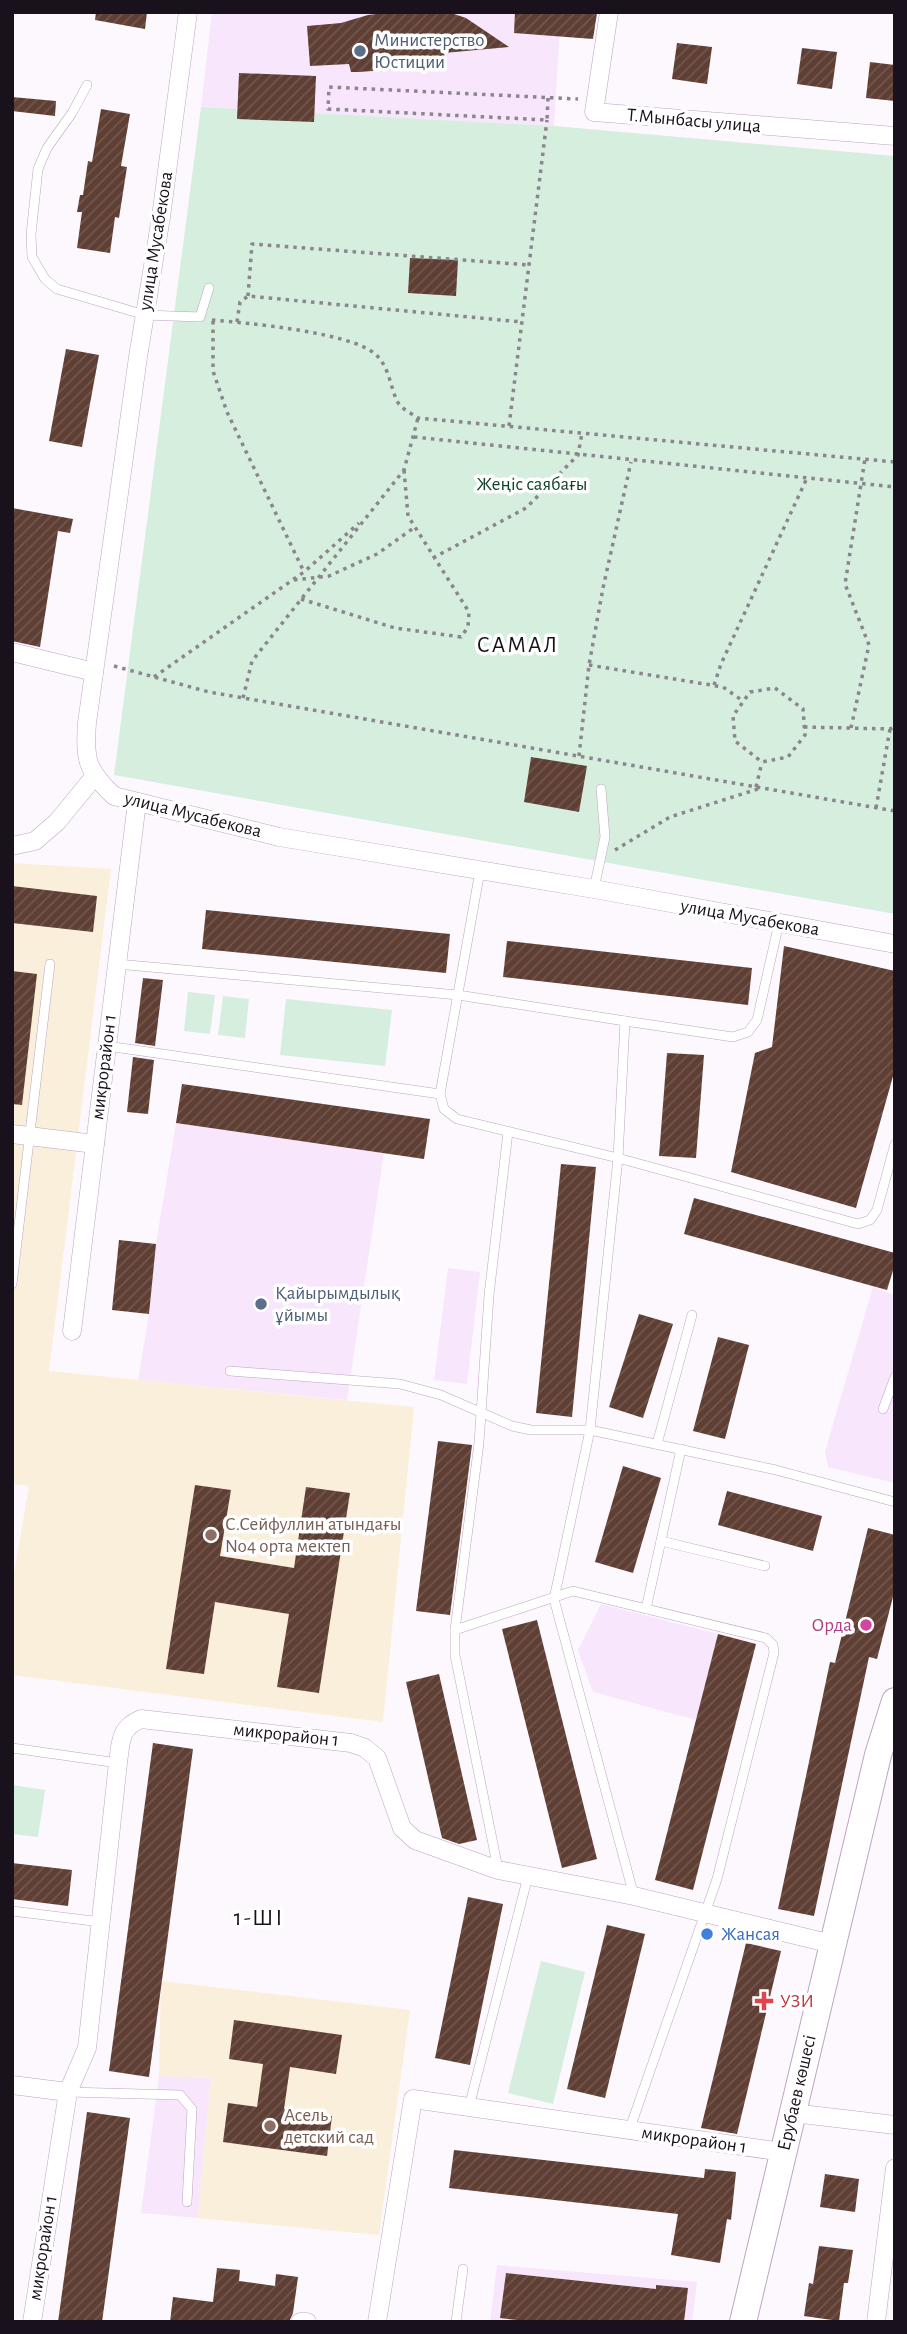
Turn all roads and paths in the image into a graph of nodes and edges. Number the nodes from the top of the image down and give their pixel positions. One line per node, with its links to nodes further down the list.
1 (188, 12): 11 (street, улица Мусабекова)
2 (609, 12): 5 (street)
3 (87, 85): 11 (lane)
4 (548, 98): 5 (path); 6 (path); 6 (path)
5 (596, 99): 7 (street, Т.Мынбасы улица)
6 (547, 120): 8 (path)
7 (895, 136)
8 (529, 265): 10 (path); 15 (path)
9 (209, 288): 12 (lane)
10 (248, 296): 14 (path); 15 (path)
11 (145, 315): 12 (lane); 38 (street, улица Мусабекова)
12 (200, 317): 13 (path)
13 (213, 320): 14 (path); 31 (path)
14 (237, 322): 16 (path)
15 (522, 322): 17 (path)
16 (418, 418): 17 (path); 19 (path)
17 (509, 426): 18 (path)
18 (582, 433): 20 (path); 21 (path)
19 (414, 437): 20 (path); 24 (path)
20 (578, 455): 22 (path); 30 (path)
21 (866, 459): 23 (path); 26 (path)
22 (632, 461): 25 (path); 36 (path)
23 (895, 462)
24 (404, 470): 28 (path); 29 (path)
25 (807, 479): 26 (path); 40 (path)
26 (862, 484): 27 (path); 45 (path)
27 (895, 487)
28 (368, 514): 31 (path); 32 (path)
29 (415, 527): 30 (path); 32 (path)
30 (433, 558): 34 (path)
31 (303, 572): 33 (path)
32 (318, 578): 33 (path); 34 (path)
33 (291, 580): 39 (path)
34 (301, 599): 41 (path)
35 (12, 652): 38 (street)
36 (589, 664): 40 (path); 47 (path)
37 (114, 666): 39 (path)
38 (94, 671): 49 (street, улица Мусабекова)
39 (154, 677): 41 (path)
40 (714, 685): 42 (path)
41 (243, 698): 47 (path)
42 (743, 701): 44 (path); 48 (path)
43 (895, 726): 46 (path)
44 (804, 727): 45 (path); 48 (path)
45 (851, 728): 46 (path)
46 (890, 729): 54 (path)
47 (579, 756): 50 (path)
48 (762, 762): 50 (path)
49 (94, 778): 53 (street, улица Мусабекова); 56 (street)
50 (757, 787): 51 (path)
51 (762, 787): 54 (path); 57 (path)
52 (601, 789): 57 (lane)
53 (137, 802): 58 (street, улица Мусабекова); 63 (street, микрорайон 1)
54 (876, 808): 55 (path)
55 (895, 811)
56 (12, 846)
57 (601, 858): 59 (lane)
58 (480, 871): 59 (street, улица Мусабекова); 64 (lane)
59 (594, 889): 60 (street, улица Мусабекова)
60 (779, 923): 61 (street, улица Мусабекова); 65 (lane)
61 (895, 944)
62 (50, 964): 70 (lane)
63 (117, 964): 64 (lane); 66 (street, микрорайон 1)
64 (458, 995): 65 (lane); 67 (lane)
65 (625, 1021): 73 (lane)
66 (107, 1045): 67 (lane); 71 (street, микрорайон 1)
67 (440, 1094): 68 (lane)
68 (508, 1132): 73 (lane); 80 (lane)
69 (12, 1134): 70 (street)
70 (31, 1136): 71 (street); 74 (lane)
71 (95, 1144): 76 (street, микрорайон 1)
72 (895, 1144): 73 (lane)
73 (618, 1158): 81 (lane)
74 (12, 1284)
75 (692, 1315): 82 (lane)
76 (72, 1331)
77 (230, 1371): 80 (lane)
78 (895, 1377): 79 (lane)
79 (883, 1409)
80 (481, 1414): 81 (lane); 89 (lane)
81 (590, 1430): 82 (lane); 87 (lane)
82 (657, 1444): 83 (lane)
83 (681, 1450): 84 (lane); 85 (lane)
84 (895, 1502)
85 (661, 1541): 86 (lane); 88 (lane)
86 (765, 1566)
87 (554, 1599): 88 (lane); 89 (lane); 95 (lane)
88 (646, 1609): 97 (lane)
89 (455, 1630): 93 (lane)
90 (895, 1701): 99 (main road, Ерубаев көшесі)
91 (12, 1748): 92 (lane)
92 (118, 1763): 93 (street, микрорайон 1); 98 (street, микрорайон 1)
93 (498, 1870): 94 (street, микрорайон 1)
94 (528, 1876): 95 (street, микрорайон 1); 102 (lane)
95 (634, 1896): 97 (street, микрорайон 1)
96 (12, 1911): 98 (lane)
97 (705, 1915): 99 (street, микрорайон 1); 105 (lane)
98 (101, 1922): 101 (street, микрорайон 1)
99 (832, 1944): 103 (main road, Ерубаев көшесі)
100 (12, 2085): 101 (street)
101 (68, 2092): 108 (lane); 110 (street, микрорайон 1)
102 (469, 2107): 105 (street, микрорайон 1); 113 (street, микрорайон 1)
103 (793, 2113): 104 (street); 106 (main road, Ерубаев көшесі)
104 (895, 2125)
105 (629, 2131): 106 (street, микрорайон 1)
106 (783, 2152): 115 (main road, Ерубаев көшесі)
107 (895, 2168): 116 (street)
108 (187, 2202)
109 (463, 2269): 114 (lane)
110 (32, 2322)
111 (300, 2322): 112 (street)
112 (307, 2322)
113 (377, 2322)
114 (456, 2322)
115 (743, 2322)
116 (876, 2322)

